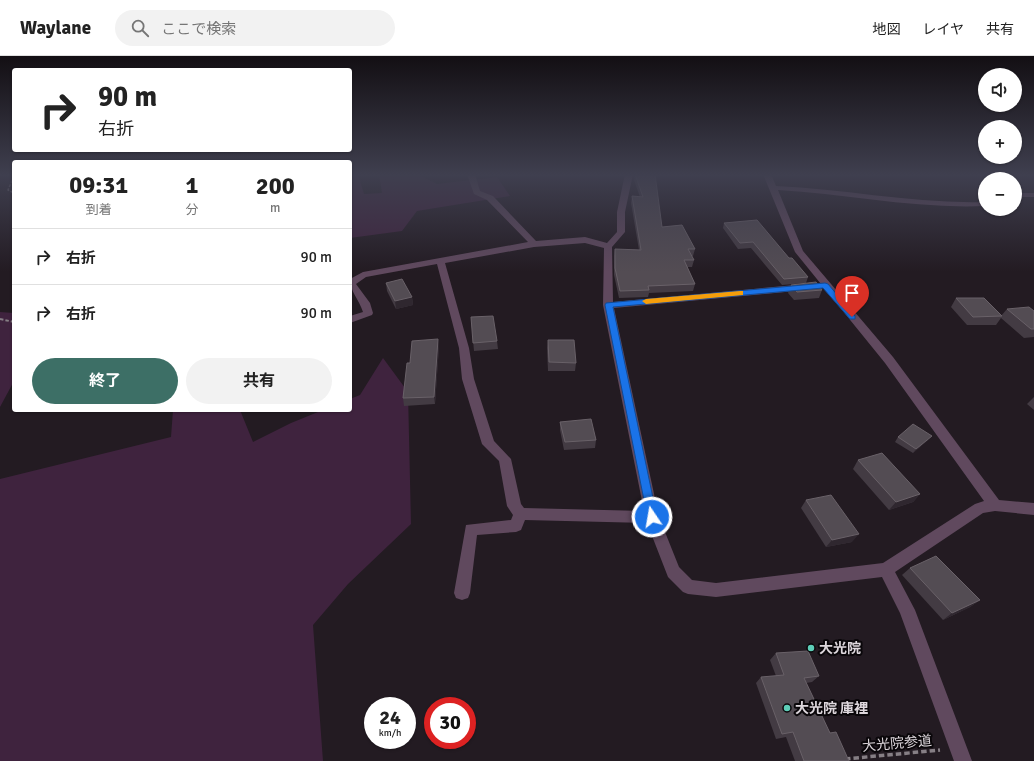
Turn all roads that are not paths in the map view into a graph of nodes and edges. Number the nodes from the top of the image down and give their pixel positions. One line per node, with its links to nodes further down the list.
1 (499, 207): 4 (street)
2 (622, 207): 5 (street)
3 (781, 207): 9 (street)
4 (534, 244): 5 (street); 6 (street)
5 (608, 247): 10 (street)
6 (440, 260): 7 (street); 14 (street)
7 (352, 282)
8 (352, 284): 11 (street)
9 (825, 285): 10 (street); 12 (street)
10 (608, 305): 15 (street)
11 (352, 319)
12 (995, 505): 13 (street); 16 (street)
13 (1034, 509)
14 (520, 514): 15 (street); 17 (street)
15 (652, 517): 16 (street)
16 (886, 570): 18 (street)
17 (462, 593)
18 (961, 755)

